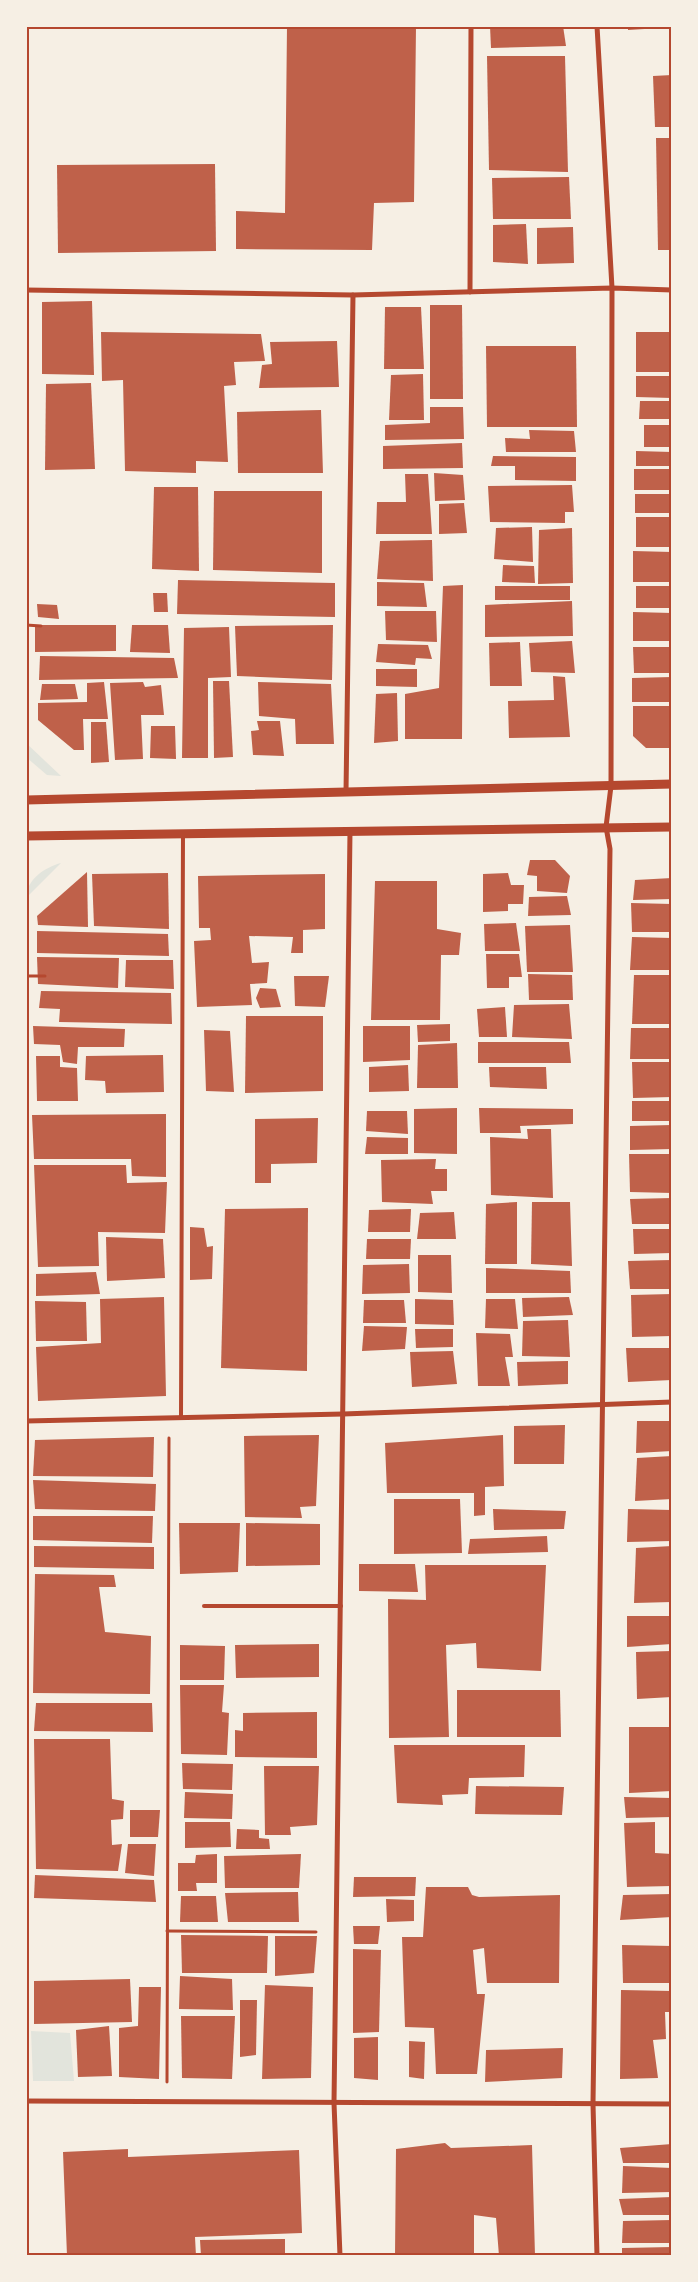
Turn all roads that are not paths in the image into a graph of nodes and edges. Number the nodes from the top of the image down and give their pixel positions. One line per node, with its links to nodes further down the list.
1 (471, 26): 6 (street)
2 (597, 26): 3 (street)
3 (612, 288): 5 (street); 6 (street); 9 (street)
4 (26, 290): 7 (street)
5 (672, 290)
6 (470, 292): 7 (street)
7 (353, 295): 10 (street)
8 (672, 784): 9 (street)
9 (611, 786): 10 (street); 13 (street)
10 (346, 792): 11 (street)
11 (26, 800)
12 (672, 826): 13 (street)
13 (606, 828): 14 (street); 18 (street)
14 (350, 831): 15 (street); 19 (street)
15 (182, 834): 16 (street); 20 (lane)
16 (26, 836)
17 (672, 1402): 18 (street)
18 (602, 1405): 19 (street); 26 (street)
19 (343, 1414): 20 (street); 23 (street)
20 (181, 1418): 21 (street)
21 (26, 1421)
22 (204, 1606): 23 (lane)
23 (341, 1606): 25 (street)
24 (26, 2101): 25 (street)
25 (334, 2103): 26 (street); 28 (street)
26 (594, 2104): 27 (street); 29 (street)
27 (672, 2104)
28 (340, 2256)
29 (597, 2256)

